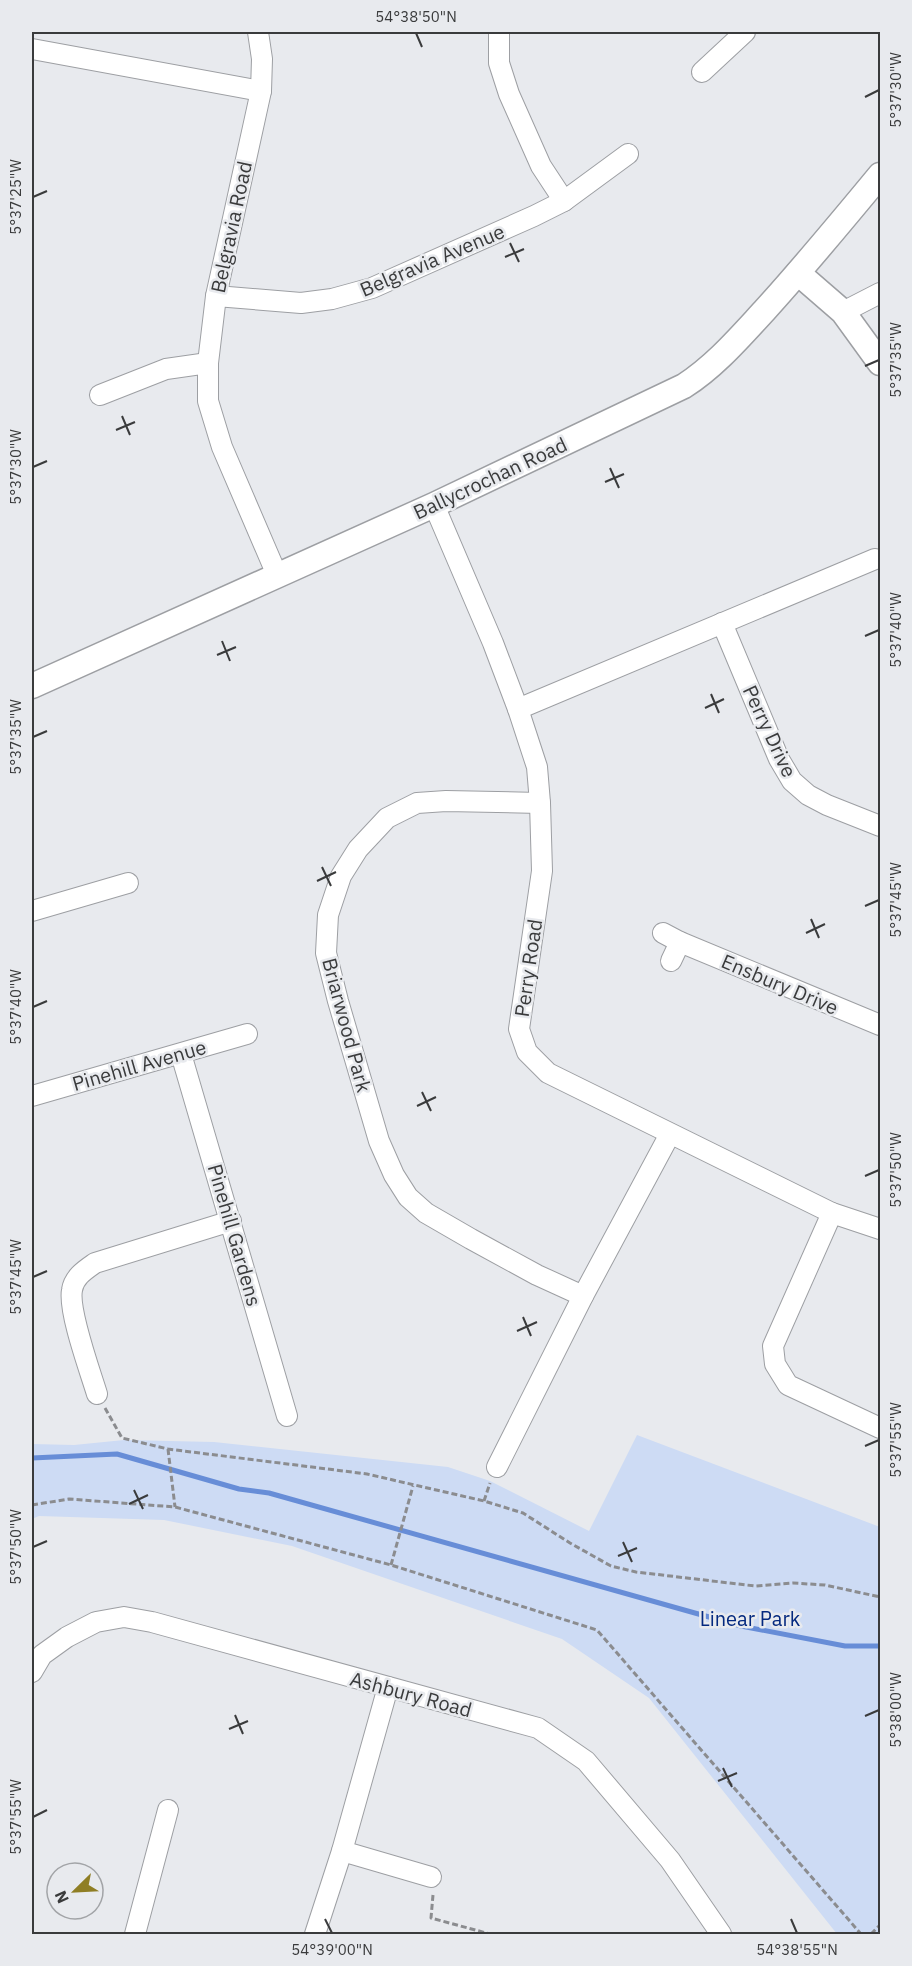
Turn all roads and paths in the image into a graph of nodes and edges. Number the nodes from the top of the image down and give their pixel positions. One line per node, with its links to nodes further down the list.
1 (258, 32): 6 (street, Belgravia Road)
2 (499, 32): 9 (street)
3 (745, 32): 5 (street)
4 (32, 49): 6 (street)
5 (702, 72)
6 (261, 91): 12 (street, Belgravia Road)
7 (628, 154): 9 (street, Belgravia Avenue)
8 (880, 175): 10 (street, Ballycrochan Road)
9 (564, 201): 12 (street, Belgravia Avenue)
10 (798, 273): 13 (street); 17 (street, Ballycrochan Road)
11 (880, 293): 13 (street)
12 (216, 296): 14 (street, Belgravia Road)
13 (843, 312): 15 (street)
14 (208, 363): 16 (street); 19 (street, Belgravia Road)
15 (880, 363)
16 (100, 395)
17 (434, 505): 19 (street, Ballycrochan Road); 22 (street, Perry Road)
18 (875, 559): 20 (street)
19 (277, 575): 21 (street, Ballycrochan Road)
20 (722, 623): 22 (street); 24 (street, Perry Drive)
21 (32, 686)
22 (518, 709): 23 (street, Perry Road)
23 (540, 803): 32 (street, Perry Road); 36 (street, Briarwood Park)
24 (880, 826)
25 (128, 883): 26 (street)
26 (32, 911)
27 (671, 961): 28 (street, Ensbury Drive)
28 (880, 1025)
29 (247, 1034): 30 (street, Pinehill Avenue)
30 (181, 1054): 31 (street, Pinehill Avenue); 34 (street, Pinehill Gardens)
31 (33, 1090)
32 (670, 1134): 33 (street, Perry Road); 36 (street)
33 (832, 1212): 35 (street, Perry Road); 39 (street)
34 (231, 1221): 37 (street); 38 (street, Pinehill Gardens)
35 (880, 1229)
36 (583, 1296): 41 (street)
37 (97, 1394): 40 (path)
38 (287, 1416)
39 (880, 1428)
40 (168, 1449): 42 (path); 44 (path)
41 (497, 1467)
42 (412, 1486): 45 (path); 46 (path)
43 (32, 1506): 44 (path)
44 (175, 1507): 45 (path)
45 (391, 1565): 57 (path)
46 (880, 1597)
47 (32, 1672): 48 (street, Ashbury Road)
48 (387, 1687): 50 (street); 56 (street, Ashbury Road)
49 (168, 1810): 53 (street)
50 (342, 1851): 51 (street); 54 (street)
51 (431, 1877): 55 (path)
52 (880, 1925): 58 (path)
53 (135, 1935)
54 (315, 1935)
55 (490, 1935)
56 (721, 1935)
57 (861, 1935)
58 (871, 1935)

